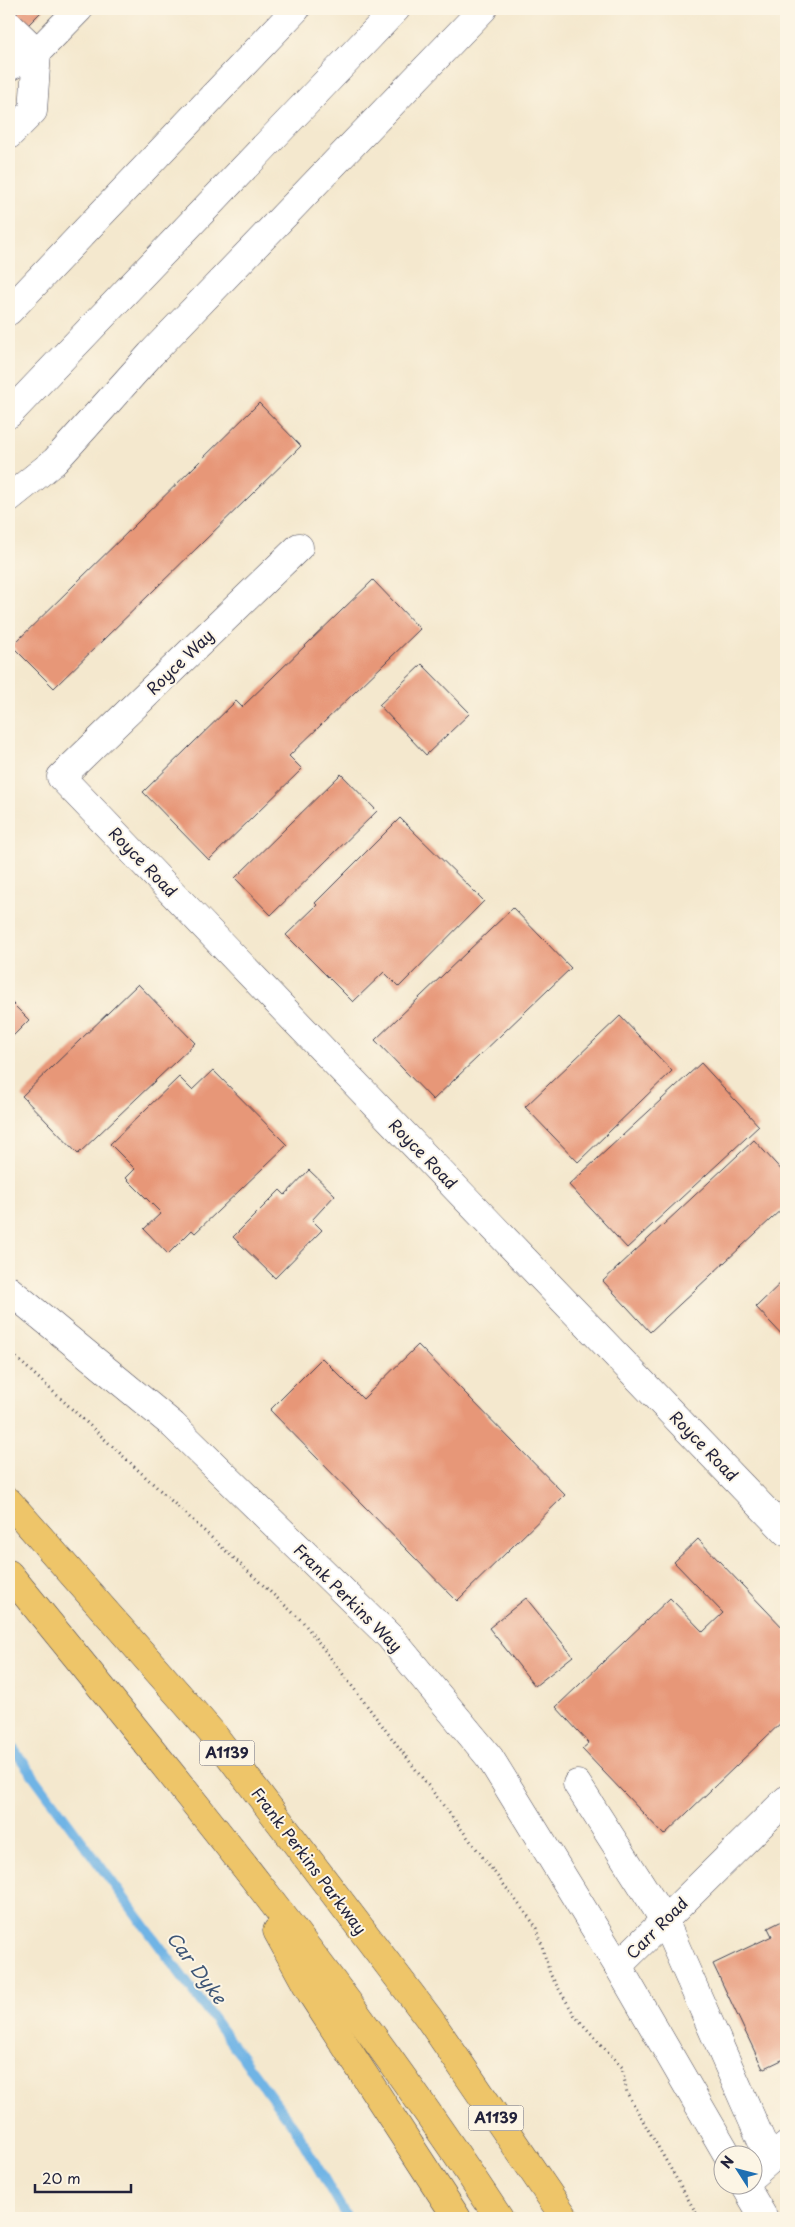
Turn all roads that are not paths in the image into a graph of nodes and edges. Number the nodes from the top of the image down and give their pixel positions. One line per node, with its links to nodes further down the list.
1 (79, 9): 6 (street)
2 (296, 9): 9 (street)
3 (396, 9): 10 (street)
4 (484, 9): 11 (street)
5 (9, 25): 6 (street)
6 (37, 52): 7 (street); 8 (street)
7 (9, 67)
8 (9, 135)
9 (9, 311)
10 (9, 414)
11 (9, 498)
12 (299, 548): 13 (street, Royce Way)
13 (61, 777): 16 (street, Royce Road)
14 (9, 1290): 22 (street, Frank Perkins Way)
15 (9, 1502): 28 (highway, Frank Perkins Parkway / A1139)
16 (786, 1532)
17 (9, 1574): 20 (highway, A1139)
18 (577, 1784): 21 (street)
19 (786, 1800): 21 (street, Carr Road)
20 (236, 1855): 26 (highway, A1139); 27 (highway, A1139)
21 (664, 1920): 22 (street, Carr Road); 24 (street)
22 (618, 1966): 23 (street, Carr Road)
23 (721, 2144)
24 (770, 2161)
25 (750, 2194): 29 (street)
26 (457, 2218)
27 (499, 2218)
28 (565, 2218)
29 (764, 2218)

